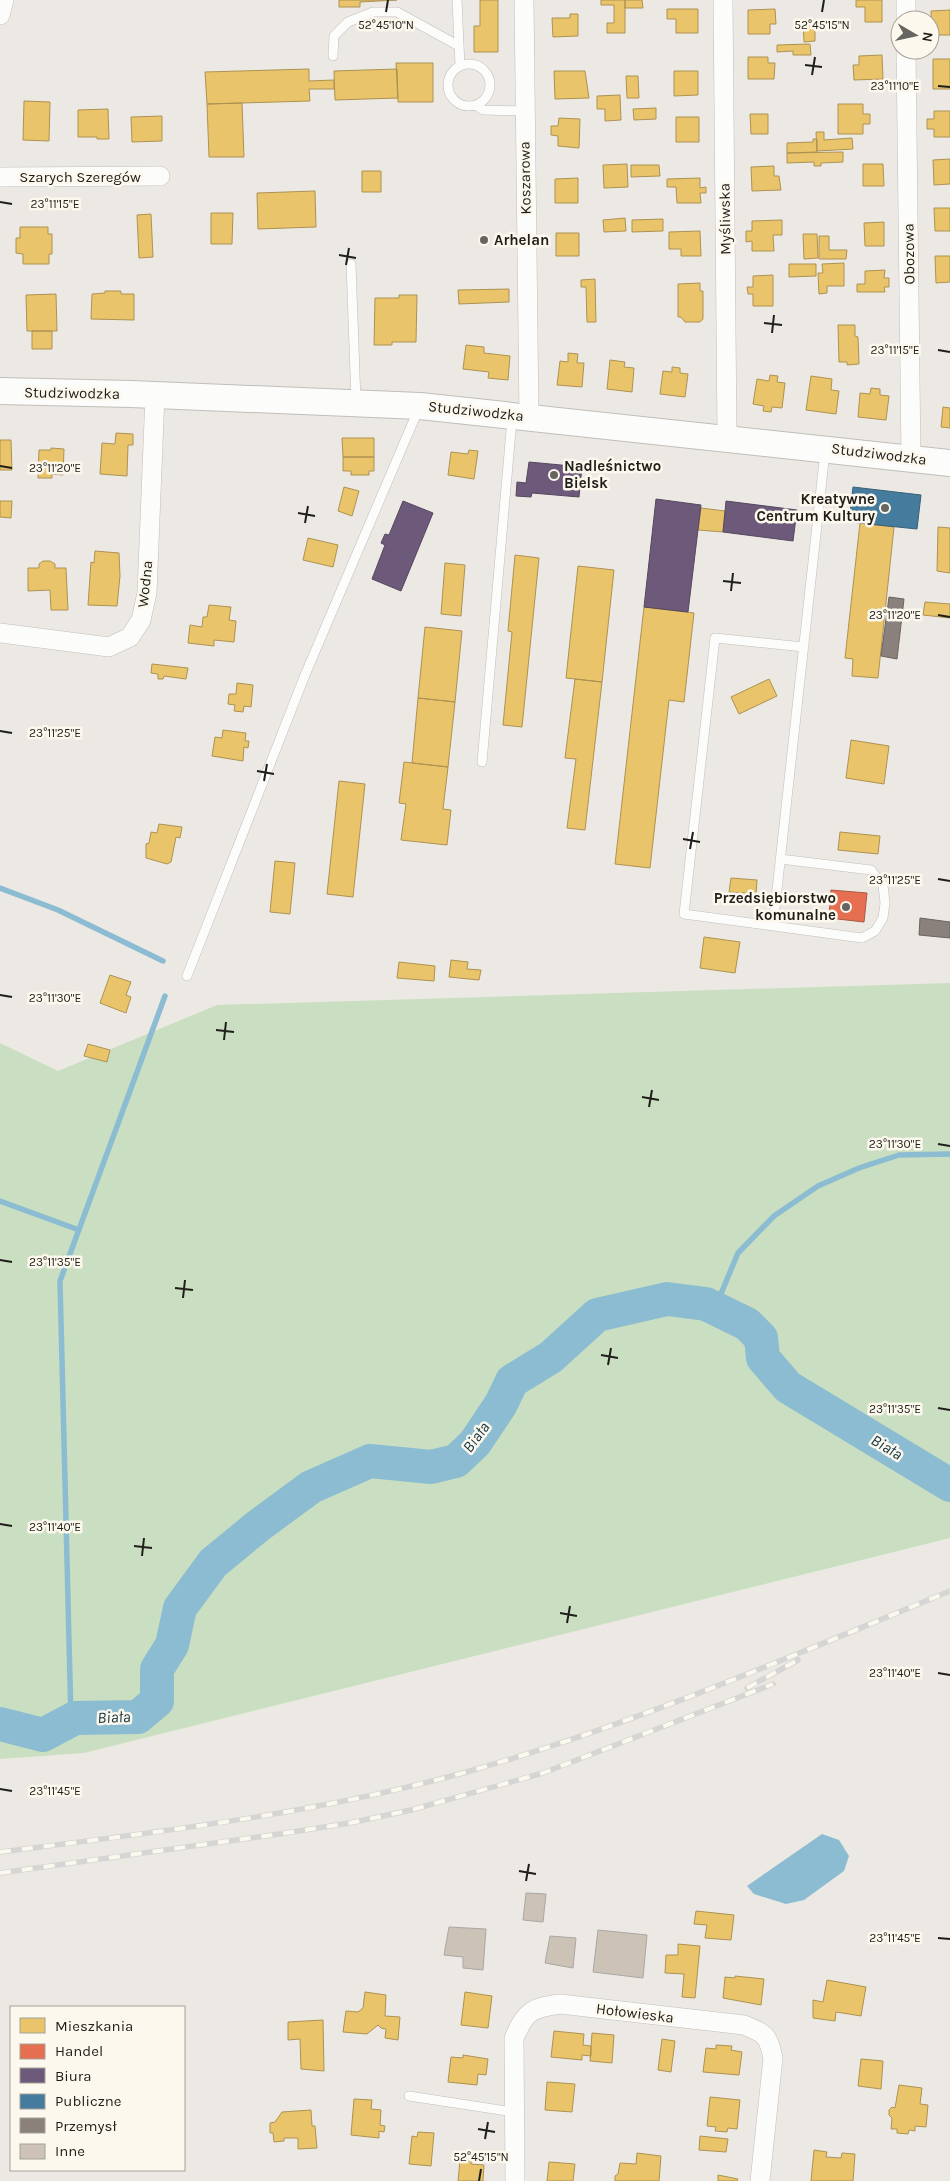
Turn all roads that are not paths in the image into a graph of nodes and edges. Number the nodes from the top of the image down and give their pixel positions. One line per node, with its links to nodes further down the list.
1 (4, 0): 5 (street)
2 (457, 0): 6 (lane)
3 (524, 0): 11 (street, Koszarowa)
4 (723, 0): 20 (street, Myśliwska)
5 (0, 15)
6 (459, 46): 7 (lane); 9 (lane)
7 (333, 56)
8 (906, 60): 22 (street, Obozowa)
9 (460, 66): 10 (lane); 10 (lane)
10 (476, 105): 11 (lane)
11 (524, 111): 19 (street, Koszarowa)
12 (0, 176): 13 (street, Szarych Szeregów)
13 (160, 176)
14 (351, 264): 17 (lane)
15 (0, 391): 16 (street, Studziwodzka)
16 (154, 395): 17 (street, Studziwodzka); 24 (street, Wodna)
17 (356, 402): 18 (street, Studziwodzka)
18 (420, 406): 19 (street, Studziwodzka); 29 (lane)
19 (521, 416): 20 (street, Studziwodzka); 26 (lane)
20 (727, 437): 21 (street, Studziwodzka)
21 (826, 448): 22 (street, Studziwodzka); 25 (lane)
22 (911, 458): 23 (street, Studziwodzka)
23 (950, 463)
24 (0, 633)
25 (804, 647): 27 (lane); 28 (lane)
26 (482, 762)
27 (780, 858): 28 (lane); 28 (lane)
28 (773, 926)
29 (187, 976)
30 (409, 2096): 31 (lane)
31 (513, 2112): 32 (street, Hołowieska); 33 (street, Hołowieska)
32 (515, 2181)
33 (760, 2181)

